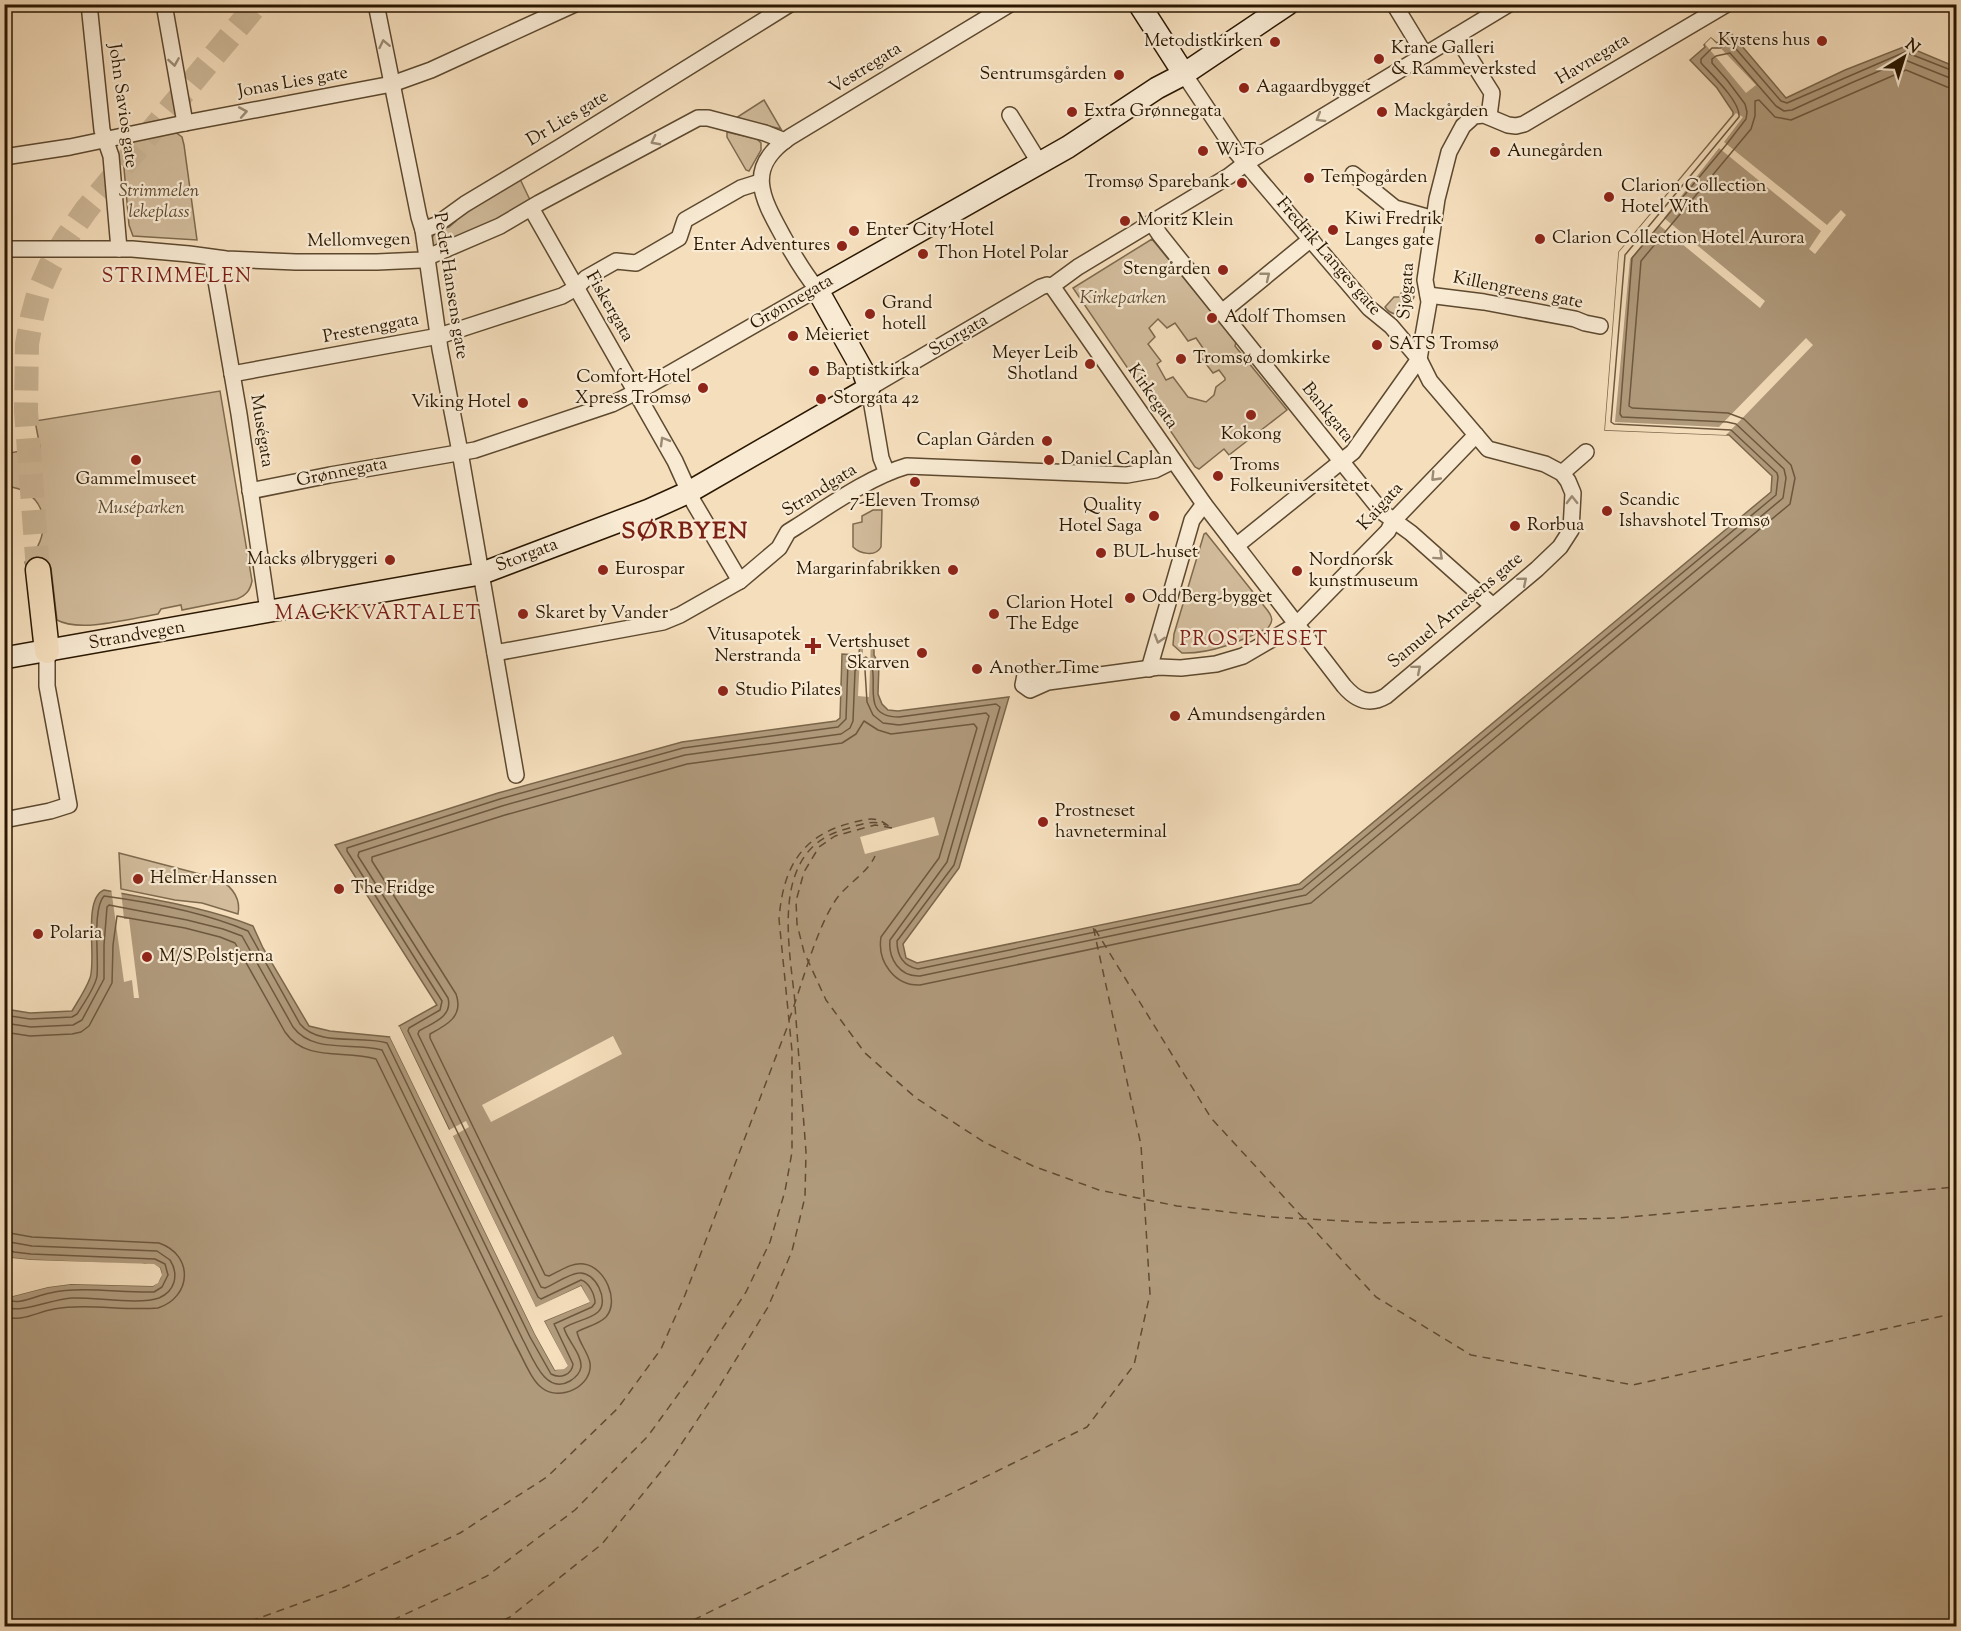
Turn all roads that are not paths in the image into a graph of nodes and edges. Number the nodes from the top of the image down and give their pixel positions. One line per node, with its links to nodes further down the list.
1 (89, 4): 19 (street, John Savios gate)
2 (164, 4): 18 (street, one-way to 18)
3 (376, 4): 15 (street, Peder Hansens gate, one-way to 3)
4 (575, 4): 15 (street, Jonas Lies gate)
5 (790, 4): 29 (street, Dr Lies gate)
6 (1010, 4): 20 (street, Vestregata)
7 (1139, 4): 14 (street, Fredrik Langes gate)
8 (1288, 4): 14 (street, Grønnegata)
9 (1394, 4): 13 (street)
10 (1509, 4): 12 (street, Storgata)
11 (1727, 4): 17 (street, Havnegata)
12 (1456, 36): 13 (street, Storgata); 17 (street)
13 (1425, 55): 23 (street, Storgata, one-way to 23)
14 (1184, 75): 22 (street, Grønnegata); 23 (street, Fredrik Langes gate)
15 (392, 84): 18 (street, Jonas Lies gate, one-way to 15); 29 (street, Peder Hansens gate)
16 (1010, 115): 22 (street)
17 (1489, 116): 27 (street, Sjøgata)
18 (185, 123): 19 (street, Jonas Lies gate)
19 (107, 140): 21 (street, Jonas Lies gate); 32 (street, John Savios gate)
20 (784, 141): 25 (street, Vestregata); 26 (street, Mellomvegen, one-way to 26)
21 (4, 157)
22 (1039, 162): 37 (street, Grønnegata)
23 (1246, 163): 28 (street, Storgata); 30 (street, Fredrik Langes gate)
24 (1353, 174): 27 (street)
25 (760, 182): 36 (street, Prestenggata); 37 (street)
26 (531, 208): 34 (street, Mellomvegen); 36 (street, Fiskergata)
27 (1434, 219): 38 (street, Sjøgata)
28 (1152, 223): 35 (street, Storgata); 39 (street, Bankgata)
29 (423, 230): 34 (street, Peder Hansens gate)
30 (1311, 239): 39 (street, one-way to 30); 42 (street, Fredrik Langes gate)
31 (4, 249): 32 (street, Mellomvegen)
32 (119, 249): 33 (street, Mellomvegen)
33 (212, 258): 34 (street, Mellomvegen); 43 (street, Muségata)
34 (426, 258): 41 (street, Peder Hansens gate)
35 (1052, 286): 44 (street, Storgata); 49 (street, Kirkegata)
36 (576, 288): 41 (street, Prestenggata); 45 (street, Fiskergata)
37 (817, 289): 44 (street); 45 (street, Grønnegata)
38 (1428, 295): 40 (street, Killengreens gate); 42 (street, Sjøgata)
39 (1222, 312): 50 (street, Bankgata)
40 (1600, 326)
41 (439, 336): 43 (street, Prestenggata); 47 (street, Peder Hansens gate)
42 (1419, 359): 46 (street, Fredrik Langes gate); 50 (street, Sjøgata)
43 (232, 374): 53 (street, Muségata)
44 (869, 388): 51 (street); 54 (street, Storgata)
45 (635, 392): 47 (street, Grønnegata); 54 (street, Fiskergata, one-way to 45)
46 (1476, 435): 52 (street, Fredrik Langes gate); 56 (street, Kaigata, one-way to 56)
47 (459, 452): 53 (street, Grønnegata); 59 (street, Peder Hansens gate)
48 (1586, 452): 52 (street)
49 (1173, 460): 51 (street, Strandgata); 55 (street, Kirkegata)
50 (1342, 462): 56 (street, Bankgata); 57 (street, Sjøgata)
51 (887, 473): 60 (street, Strandgata)
52 (1562, 473): 61 (street, Samuel Arnesens gate, one-way to 52)
53 (250, 491): 62 (street, Muségata)
54 (689, 492): 59 (street, Storgata); 60 (street, Fiskergata)
55 (1204, 504): 57 (street, Kirkegata); 67 (street, one-way to 67)
56 (1392, 521): 61 (street, Bankgata, one-way to 61); 63 (street, Kaigata)
57 (1236, 546): 63 (street, Kirkegata)
58 (38, 570): 64 (main road)
59 (480, 574): 62 (street, Storgata); 65 (street, Peder Hansens gate)
60 (740, 581): 65 (street, Strandgata)
61 (1493, 606): 69 (street, Samuel Arnesens gate, one-way to 61)
62 (268, 611): 64 (street, Strandvegen)
63 (1296, 625): 67 (street, Kaigata); 69 (street, Kirkegata)
64 (47, 651): 66 (street, Strandvegen); 71 (street)
65 (495, 653): 70 (street)
66 (4, 658)
67 (1149, 669): 68 (street, Kaigata)
68 (1048, 682)
69 (1355, 697)
70 (516, 775)
71 (4, 820)

